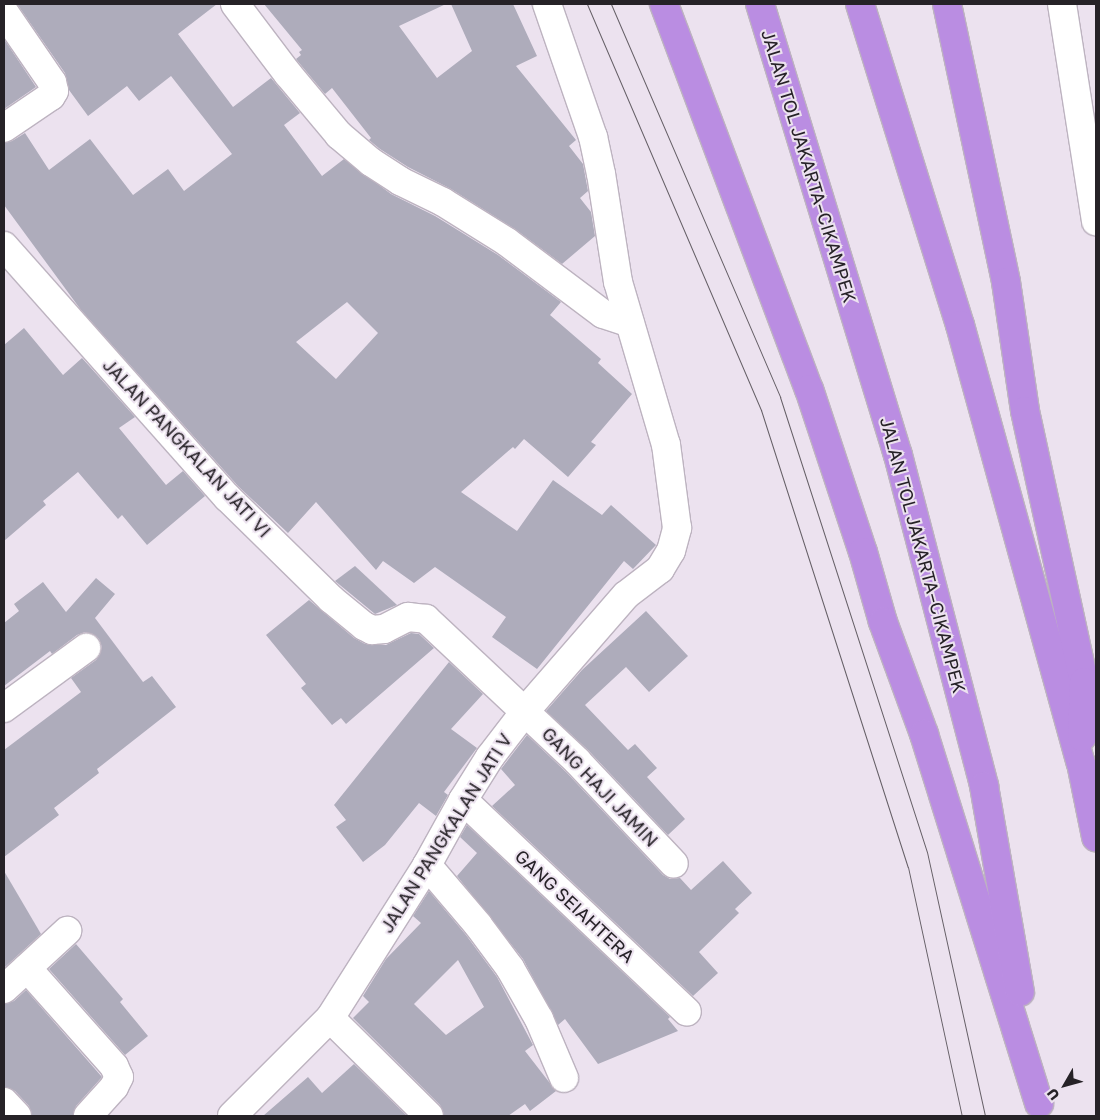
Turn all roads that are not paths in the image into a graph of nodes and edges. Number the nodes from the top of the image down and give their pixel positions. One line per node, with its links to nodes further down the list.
1 (235, 4): 12 (street)
2 (547, 4): 12 (street)
3 (664, 4): 28 (highway)
4 (760, 4): 28 (highway, JALAN TOL JAKARTA–CIKAMPEK)
5 (860, 4): 16 (highway)
6 (947, 4): 16 (highway)
7 (1062, 4): 10 (street)
8 (4, 12): 9 (street)
9 (4, 128)
10 (1096, 222)
11 (4, 246): 15 (street, JALAN PANGKALAN JATI VI)
12 (630, 323): 15 (street, JALAN PANGKALAN JATI V)
13 (86, 648): 14 (street)
14 (4, 708)
15 (526, 710): 17 (street, JALAN PANGKALAN JATI V); 19 (street, GANG HAJI JAMIN)
16 (1081, 764): 18 (highway)
17 (463, 800): 20 (street, JALAN PANGKALAN JATI V); 24 (street, GANG SEIAHTERA)
18 (1096, 837)
19 (674, 864)
20 (427, 865): 25 (street, JALAN PANGKALAN JATI V); 26 (street)
21 (67, 931): 22 (street)
22 (28, 968): 23 (street); 30 (street)
23 (4, 989)
24 (687, 1012)
25 (330, 1018): 31 (street, JALAN PANGKALAN JATI V); 32 (street)
26 (564, 1078)
27 (4, 1102): 29 (street)
28 (1040, 1110)
29 (17, 1116)
30 (88, 1116)
31 (232, 1116)
32 (429, 1116)

